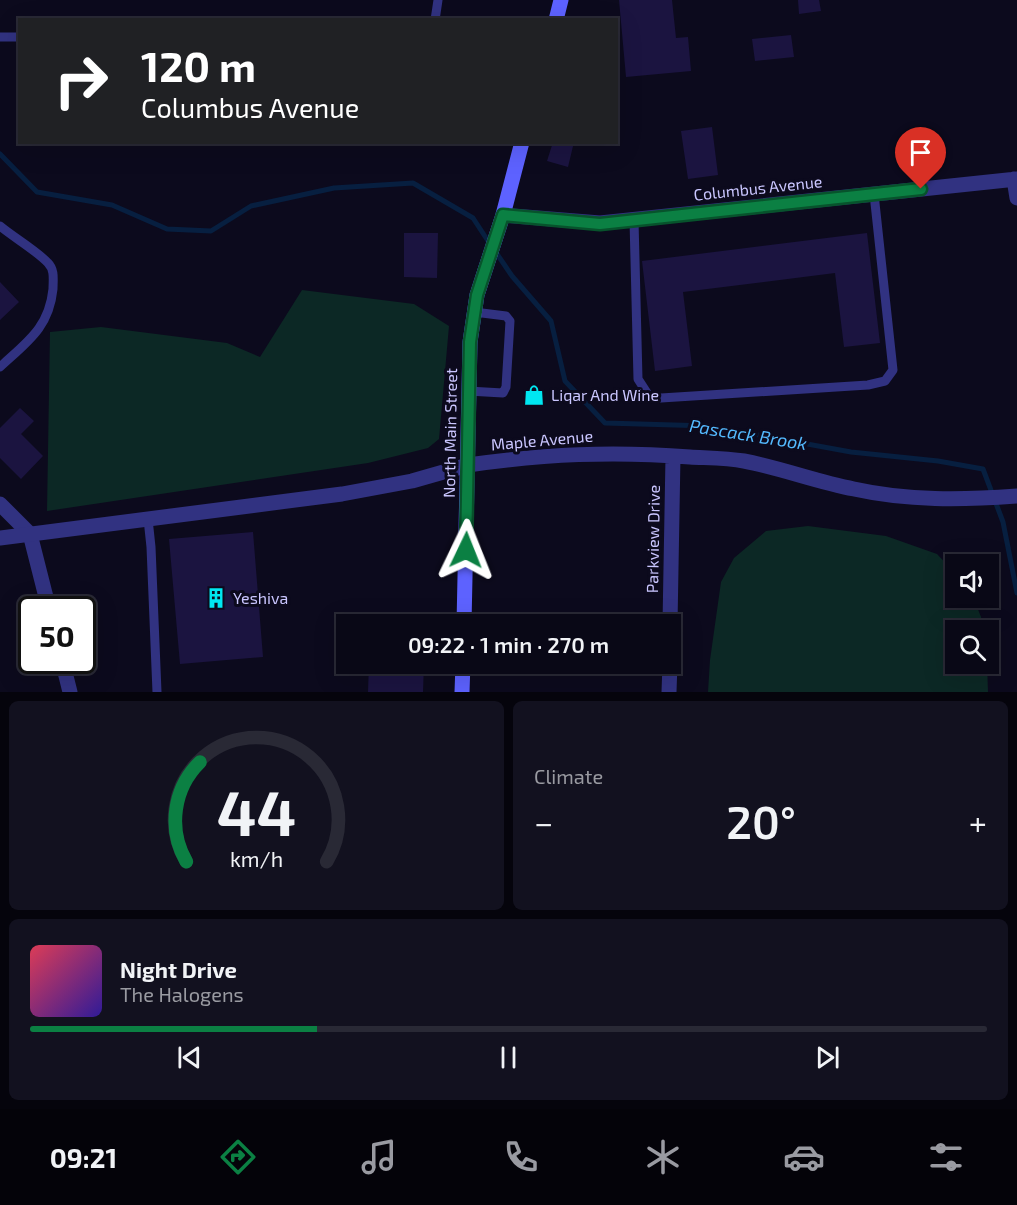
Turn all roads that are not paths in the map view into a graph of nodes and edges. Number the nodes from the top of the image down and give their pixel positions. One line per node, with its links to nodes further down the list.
1 (438, 0): 3 (lane)
2 (561, 0): 4 (main road)
3 (435, 18)
4 (556, 18)
5 (18, 37): 6 (lane)
6 (0, 38)
7 (521, 144): 11 (main road, North Main Street)
8 (1016, 179): 9 (street, Columbus Avenue); 10 (street)
9 (874, 194): 12 (street, Columbus Avenue); 12 (lane)
10 (1017, 198)
11 (503, 215): 12 (street, Columbus Avenue); 14 (main road, North Main Street)
12 (634, 220)
13 (0, 226): 15 (lane)
14 (474, 312): 16 (main road, North Main Street); 16 (lane)
15 (0, 367)
16 (468, 391): 18 (main road, North Main Street)
17 (673, 456): 18 (street, Maple Avenue); 19 (street, Maple Avenue); 26 (street, Parkview Drive)
18 (468, 465): 21 (street, Maple Avenue); 25 (main road, North Main Street)
19 (1012, 496)
20 (0, 504): 22 (street)
21 (148, 519): 22 (street, Maple Avenue); 31 (lane)
22 (30, 534): 23 (street, Maple Avenue); 24 (street)
23 (0, 537)
24 (46, 596)
25 (464, 614)
26 (670, 614)
27 (66, 674): 30 (street)
28 (463, 674): 32 (main road)
29 (670, 674): 33 (street)
30 (70, 692)
31 (156, 692)
32 (462, 692)
33 (669, 692)

